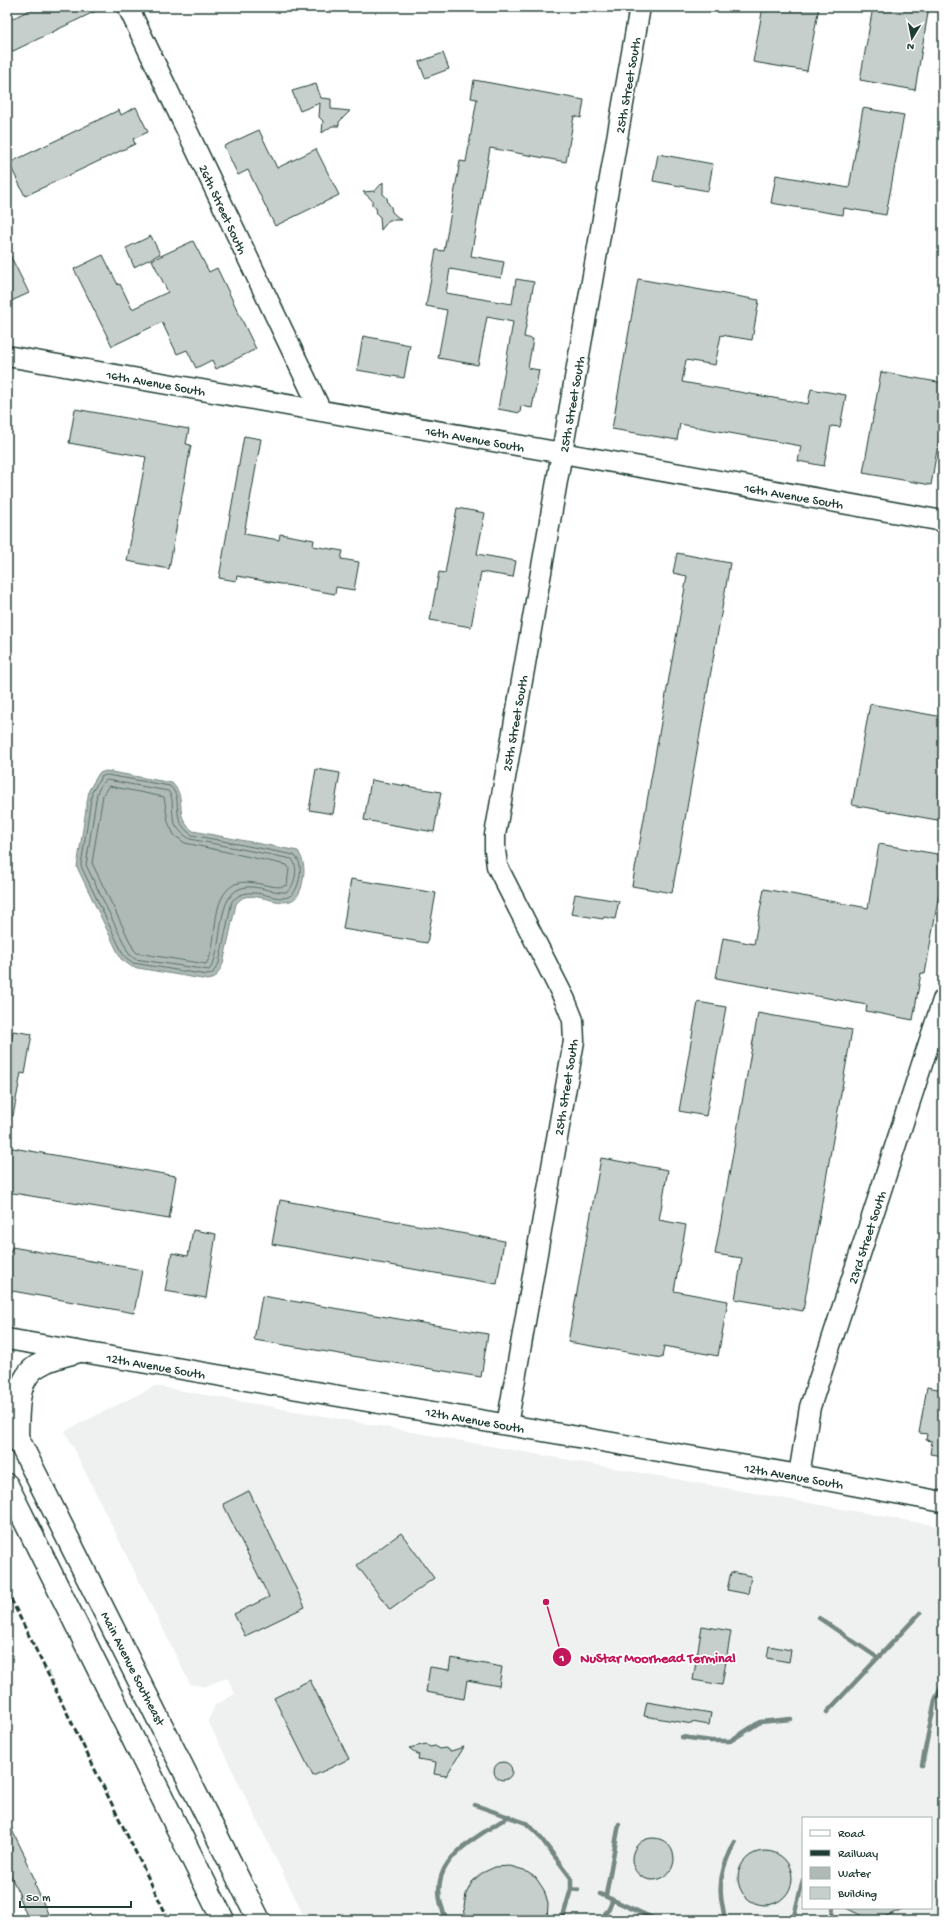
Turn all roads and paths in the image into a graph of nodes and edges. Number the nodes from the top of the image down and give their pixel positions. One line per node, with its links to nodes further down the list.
1 (128, 7): 4 (street, 26th Street South)
2 (640, 7): 5 (street, 25th Street South)
3 (7, 356): 4 (street, 16th Avenue South)
4 (320, 411): 5 (street, 16th Avenue South)
5 (562, 453): 6 (street, 16th Avenue South); 10 (street, 25th Street South)
6 (943, 521)
7 (941, 1012): 12 (street, 23rd Street South)
8 (7, 1340): 9 (street, 12th Avenue South)
9 (76, 1352): 10 (street, 12th Avenue South); 11 (main road)
10 (507, 1424): 12 (street, 12th Avenue South)
11 (12, 1427): 16 (main road, Main Avenue Southeast)
12 (799, 1475): 14 (street, 12th Avenue South)
13 (7, 1485): 15 (main road)
14 (943, 1502)
15 (223, 1920)
16 (259, 1920)

